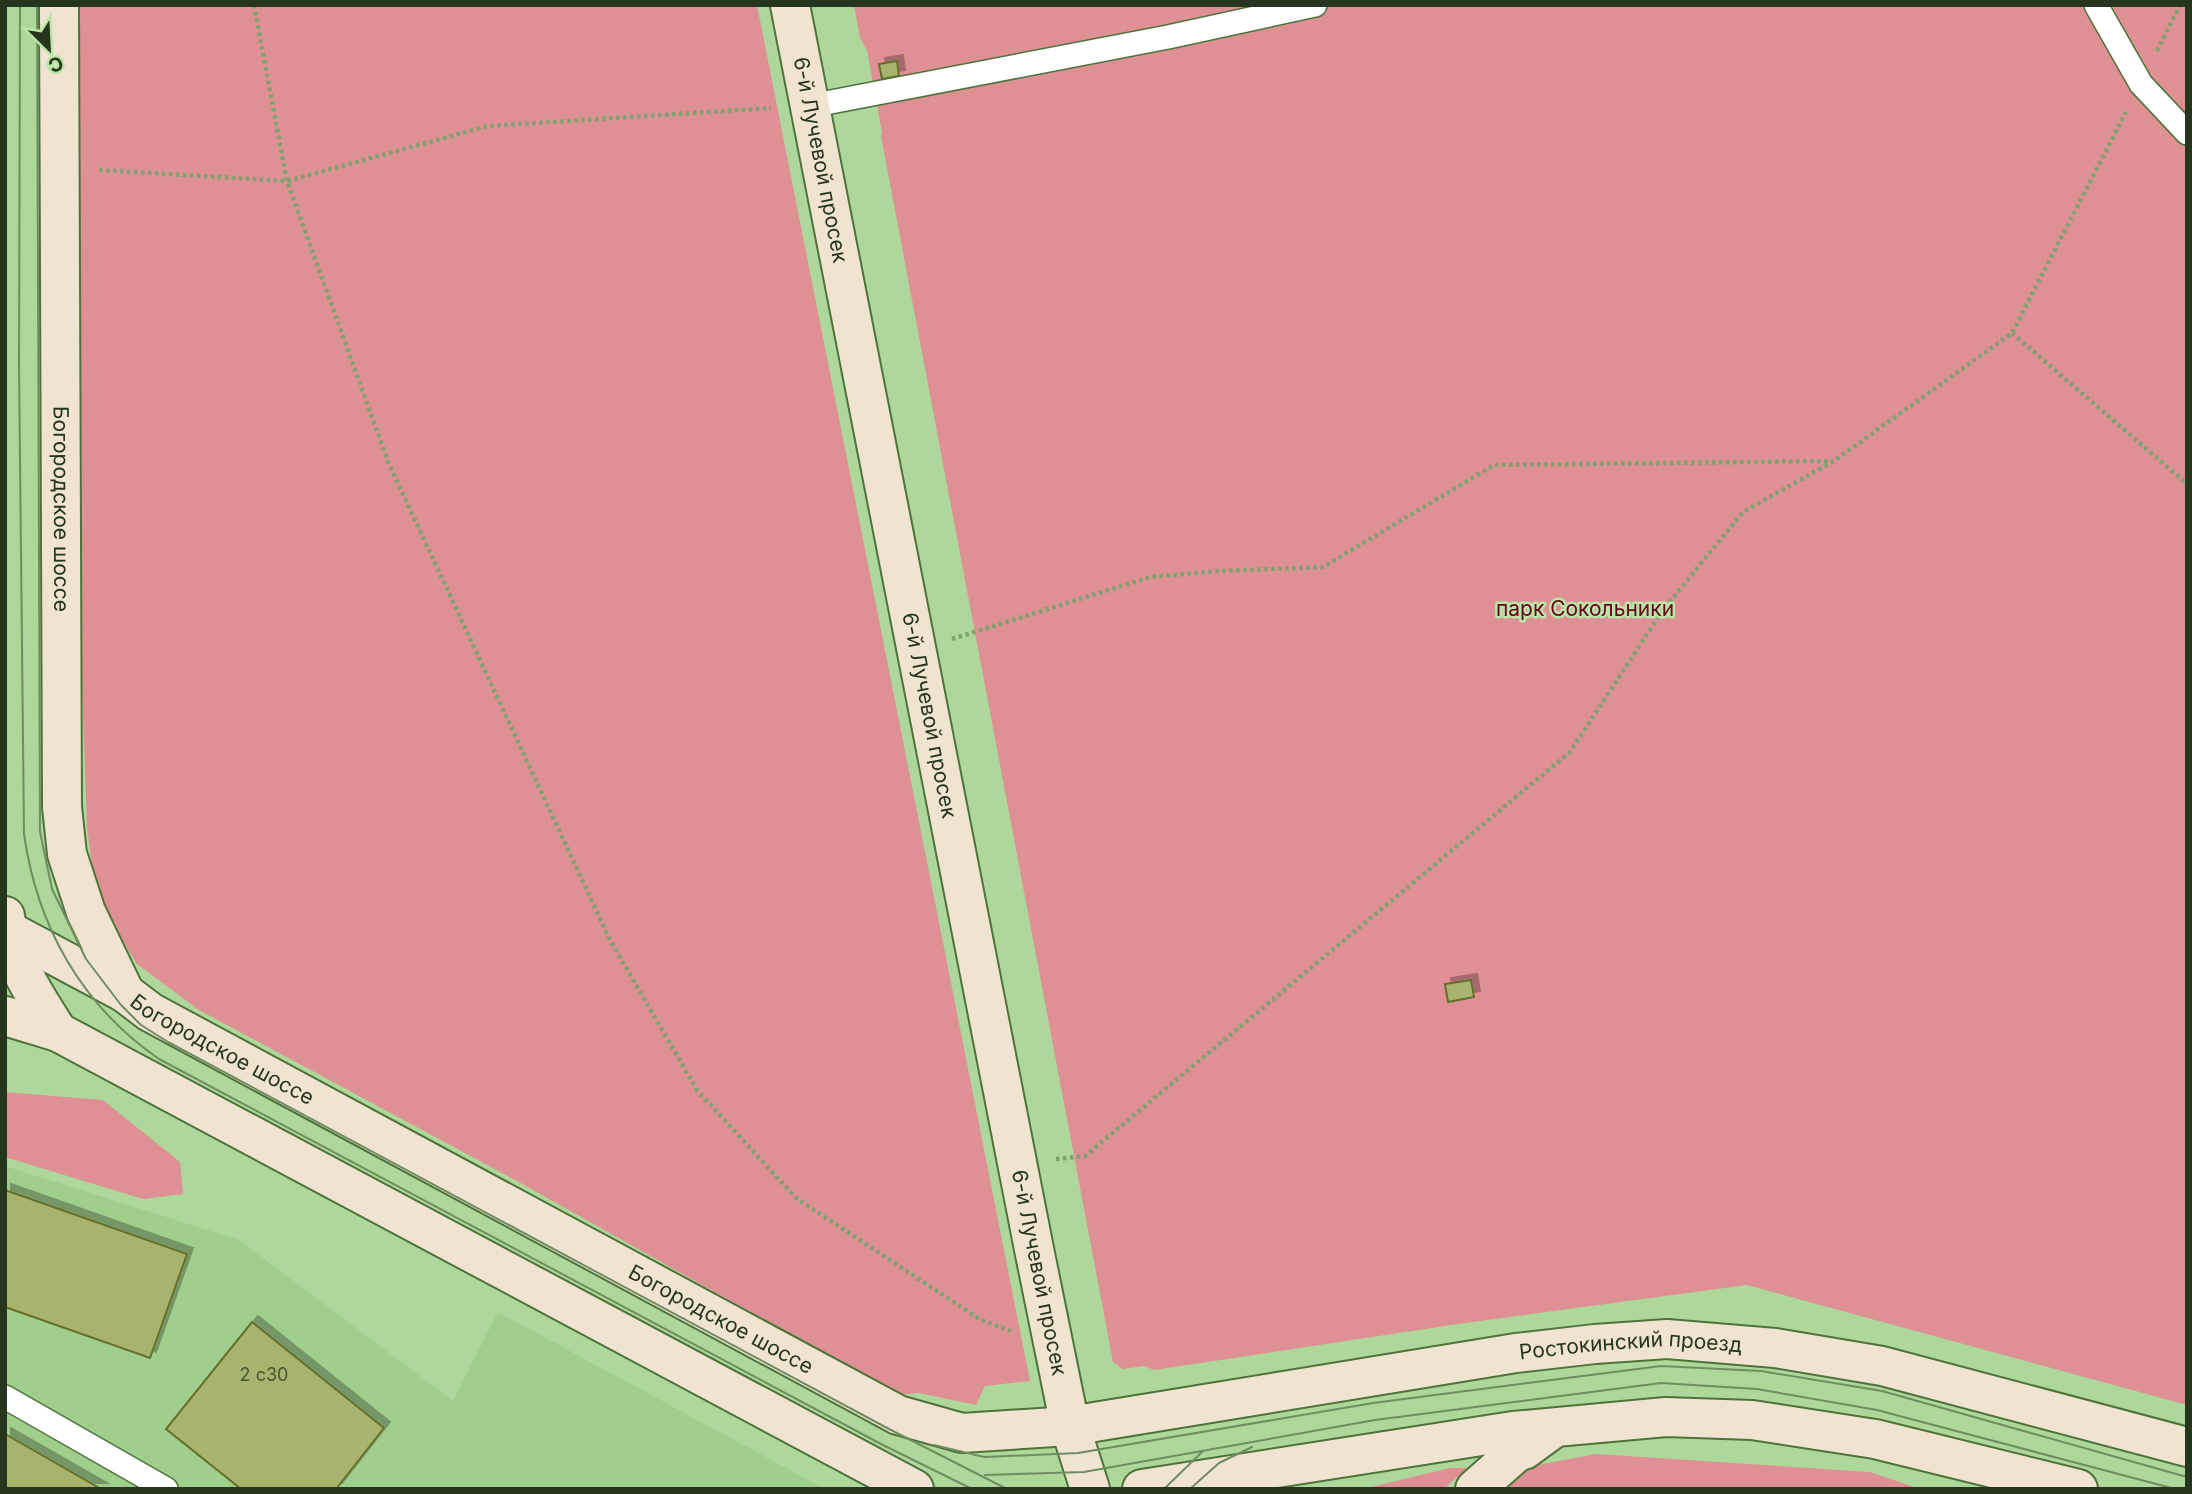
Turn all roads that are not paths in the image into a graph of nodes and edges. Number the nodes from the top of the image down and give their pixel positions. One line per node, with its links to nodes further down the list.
1 (59, 5): 8 (main road, Богородское шоссе)
2 (790, 5): 5 (main road, 6-й Лучевой просек)
3 (1315, 5): 5 (lane)
4 (2096, 5): 6 (lane)
5 (810, 106): 12 (main road, 6-й Лучевой просек)
6 (2187, 134)
7 (6, 925): 8 (main road); 10 (main road)
8 (125, 993): 12 (main road, Богородское шоссе)
9 (5, 1016): 10 (main road)
10 (58, 1032): 16 (main road)
11 (5, 1396): 15 (lane)
12 (1070, 1426): 14 (main road, Ростокинский проезд); 17 (main road, 6-й Лучевой просек)
13 (1558, 1426): 18 (main road); 19 (main road); 20 (main road)
14 (2187, 1447)
15 (166, 1489)
16 (914, 1489)
17 (1090, 1489)
18 (1142, 1489)
19 (1475, 1489)
20 (2078, 1489)

